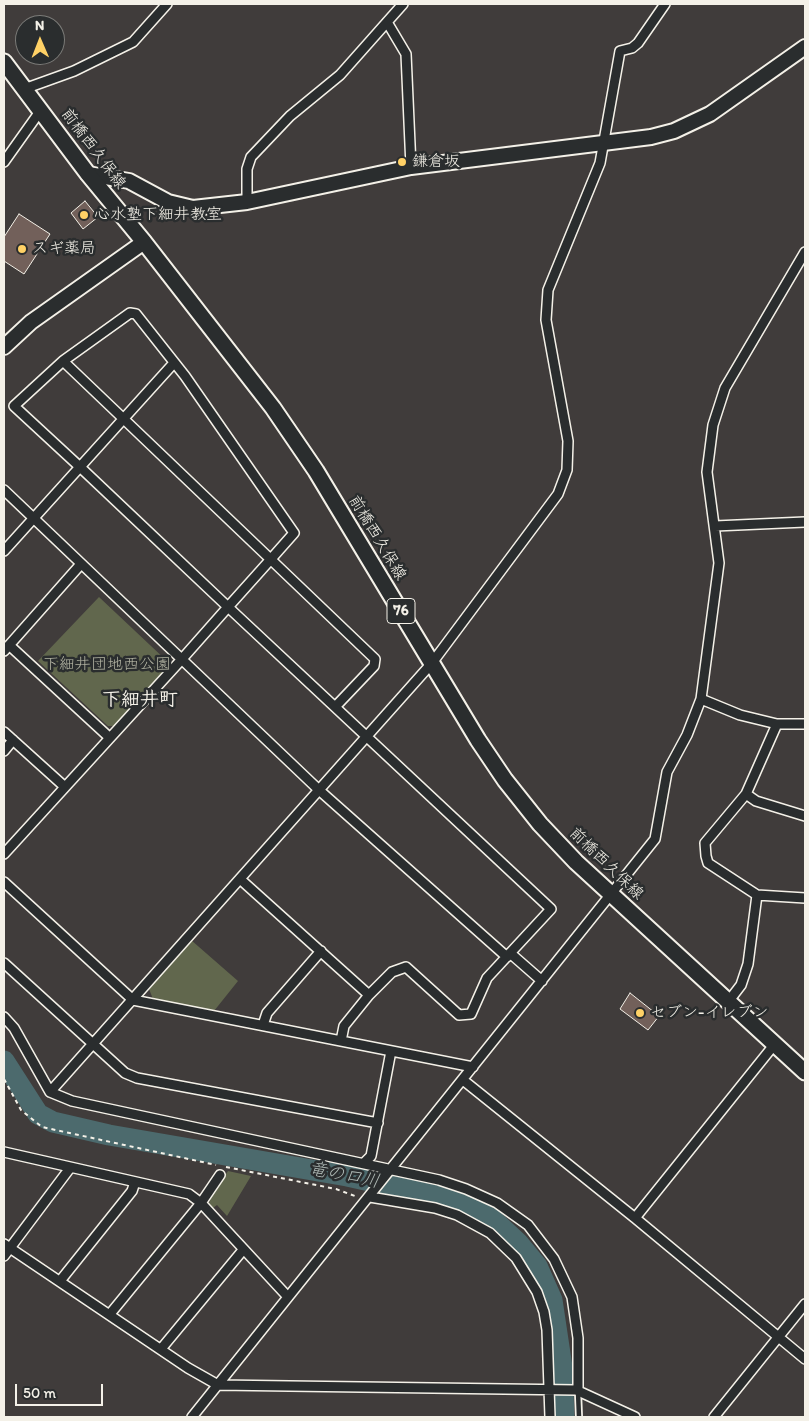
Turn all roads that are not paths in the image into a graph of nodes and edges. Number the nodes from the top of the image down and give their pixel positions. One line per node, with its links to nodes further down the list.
1 (167, 4): 7 (street)
2 (403, 4): 4 (street)
3 (665, 4): 9 (street)
4 (387, 22): 11 (street); 13 (street)
5 (805, 47): 9 (street)
6 (4, 62): 7 (main road, 前橋西久保線 / 76)
7 (24, 89): 8 (main road, 前橋西久保線 / 76)
8 (41, 110): 10 (street); 12 (main road, 前橋西久保線 / 76)
9 (604, 143): 11 (street); 31 (street)
10 (4, 162)
11 (411, 167): 13 (street)
12 (88, 174): 13 (street); 14 (main road, 前橋西久保線 / 76)
13 (247, 202)
14 (144, 242): 16 (street); 31 (main road, 前橋西久保線 / 76)
15 (805, 252): 24 (street)
16 (4, 347)
17 (63, 360): 18 (street); 19 (street); 20 (street)
18 (173, 364): 19 (street); 26 (street)
19 (124, 419): 20 (street); 26 (street)
20 (80, 467): 22 (street); 28 (street)
21 (4, 490): 22 (street)
22 (33, 518): 25 (street); 27 (street)
23 (805, 522): 24 (street)
24 (715, 526): 32 (street)
25 (4, 551)
26 (271, 559): 28 (street); 33 (street)
27 (81, 564): 29 (street); 30 (street)
28 (228, 607): 30 (street); 33 (street)
29 (7, 648): 38 (street)
30 (182, 660): 38 (street); 42 (street)
31 (432, 663): 37 (street); 48 (main road, 前橋西久保線 / 76)
32 (701, 699): 34 (street); 48 (street)
33 (335, 707): 37 (street)
34 (776, 724): 35 (street); 43 (street)
35 (805, 724)
36 (4, 732): 39 (street)
37 (366, 737): 42 (street); 52 (street)
38 (110, 738): 41 (street)
39 (13, 740): 40 (street); 41 (street)
40 (4, 751)
41 (65, 787): 45 (street)
42 (319, 790): 46 (street); 52 (street)
43 (746, 794): 44 (street); 49 (street)
44 (805, 816)
45 (4, 854)
46 (240, 879): 51 (street); 56 (street)
47 (4, 882): 56 (street)
48 (612, 895): 54 (street); 57 (main road, 前橋西久保線 / 76)
49 (757, 895): 50 (street); 57 (street)
50 (805, 898)
51 (321, 952): 55 (street); 59 (street)
52 (509, 955): 54 (street); 55 (street)
53 (4, 964): 61 (street)
54 (542, 981): 64 (street)
55 (369, 996): 60 (street)
56 (133, 1000): 59 (street); 61 (street)
57 (728, 1002): 62 (main road, 前橋西久保線 / 76)
58 (4, 1017): 67 (street)
59 (262, 1025): 60 (street)
60 (341, 1041): 63 (street)
61 (93, 1044): 67 (street); 68 (street)
62 (774, 1045): 65 (main road, 前橋西久保線 / 76); 77 (street)
63 (391, 1051): 64 (street); 68 (street)
64 (473, 1067): 66 (street)
65 (805, 1072)
66 (463, 1080): 72 (street); 77 (street)
67 (50, 1092): 70 (street)
68 (378, 1123): 70 (street)
69 (4, 1152): 71 (street)
70 (364, 1163): 72 (street)
71 (70, 1168): 74 (street); 78 (street)
72 (391, 1171): 75 (street); 89 (street)
73 (220, 1175): 76 (street)
74 (135, 1182): 76 (street); 80 (street)
75 (372, 1194): 81 (street); 88 (street)
76 (201, 1203): 79 (street); 83 (street)
77 (635, 1218): 84 (street)
78 (6, 1249): 80 (street)
79 (242, 1250): 81 (street); 85 (street)
80 (60, 1281): 83 (street)
81 (288, 1297): 87 (street)
82 (805, 1304): 84 (street)
83 (110, 1314): 85 (street)
84 (778, 1336): 86 (street); 94 (street)
85 (161, 1349): 87 (street)
86 (805, 1359)
87 (218, 1385): 88 (street); 90 (street)
88 (549, 1390): 89 (street); 91 (street)
89 (577, 1390): 92 (lane); 93 (street)
90 (192, 1417)
91 (550, 1417)
92 (579, 1417)
93 (635, 1417)
94 (714, 1417)

